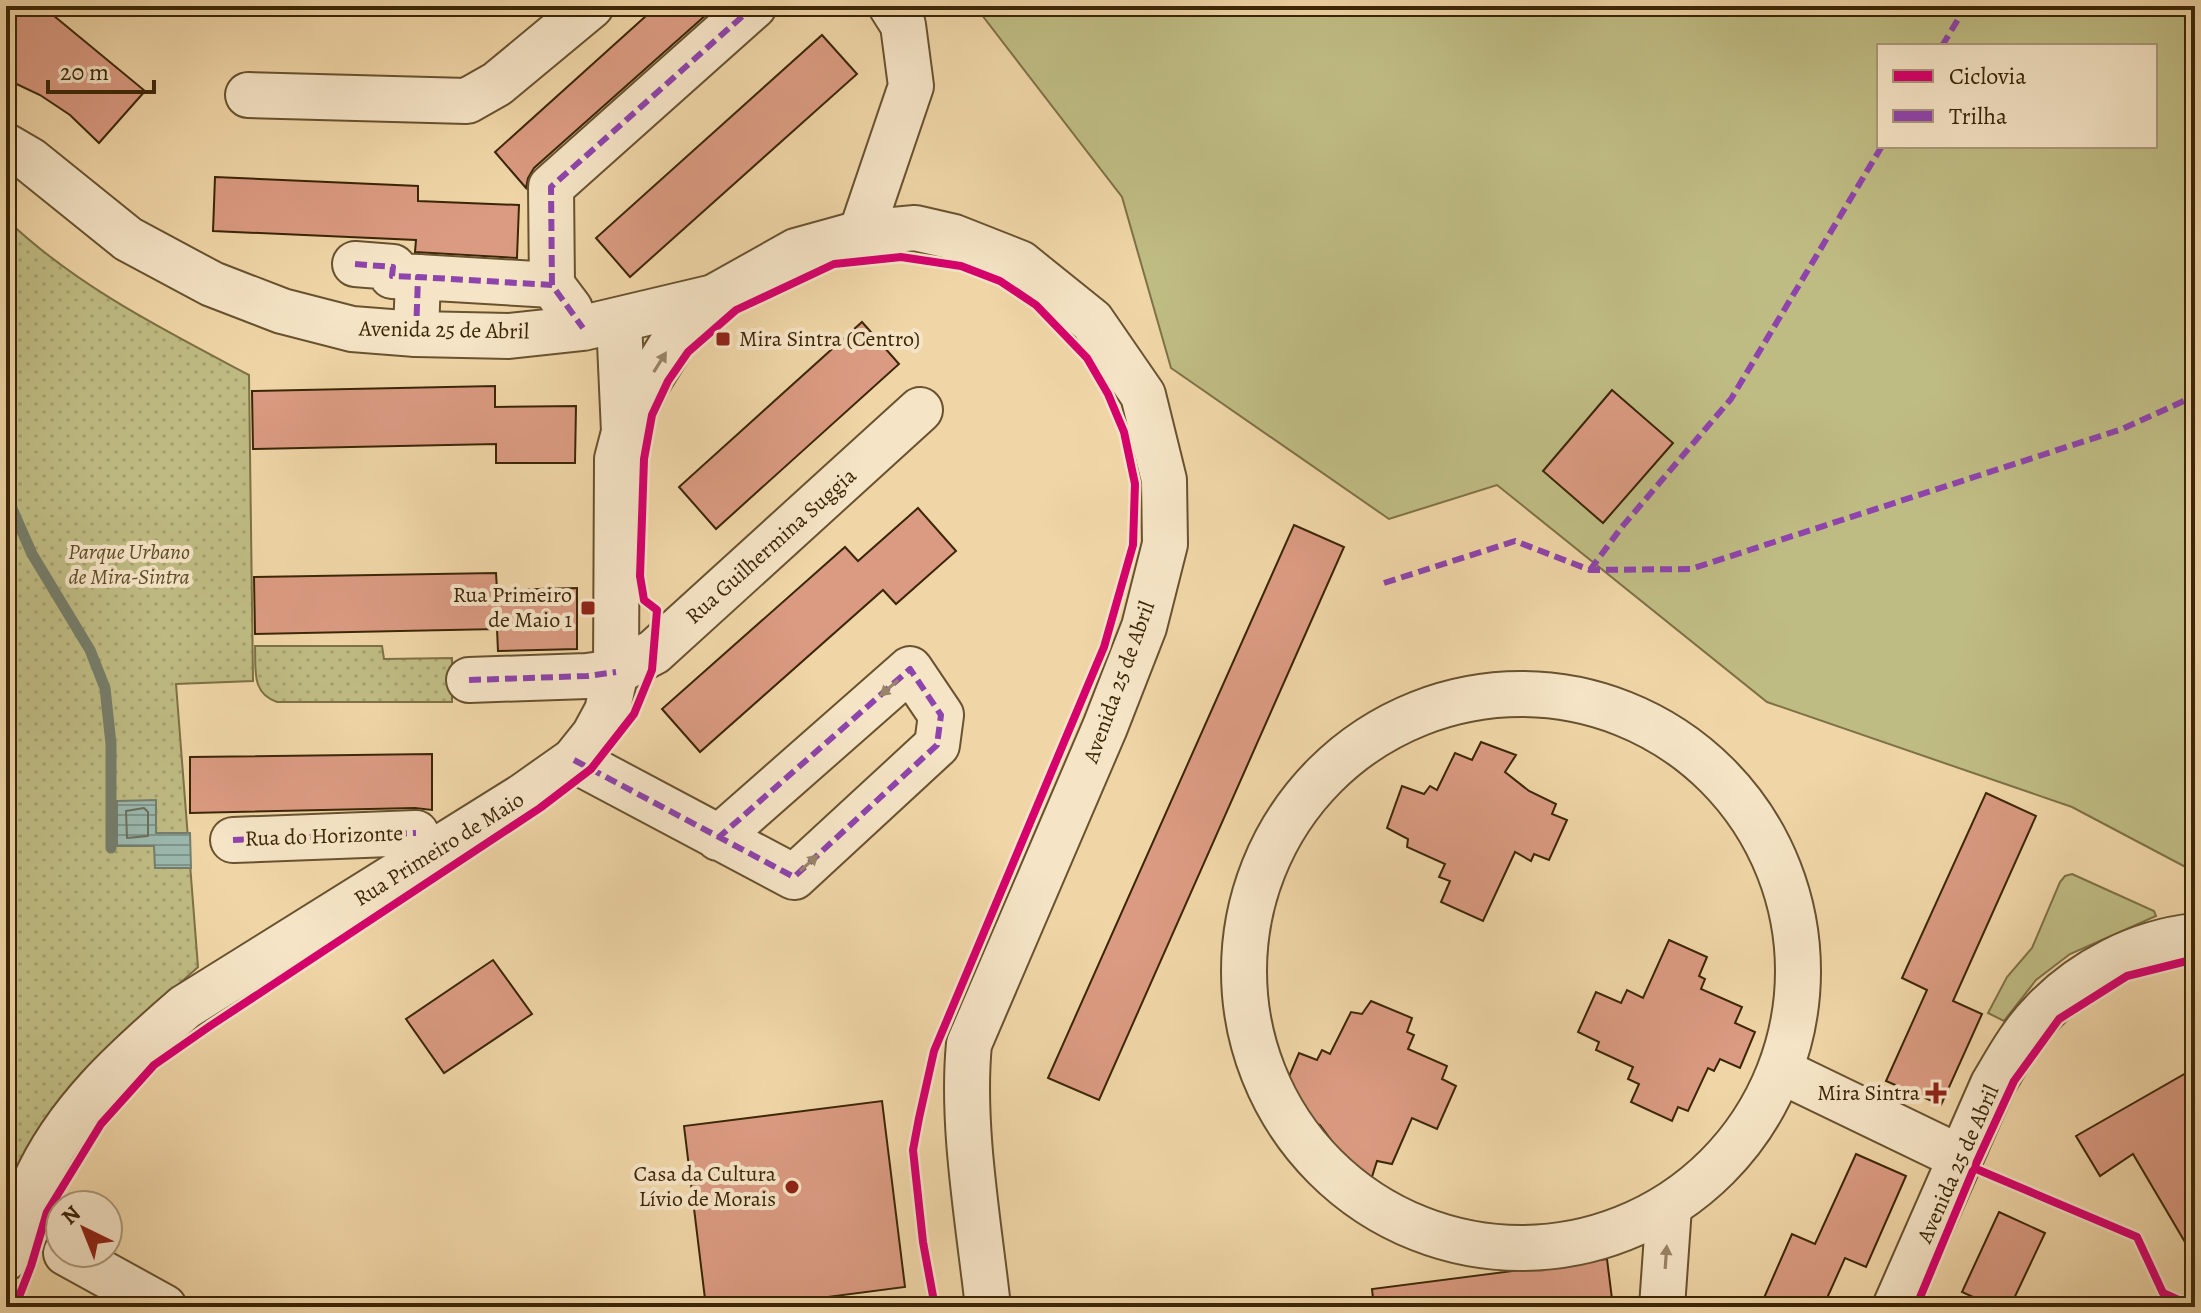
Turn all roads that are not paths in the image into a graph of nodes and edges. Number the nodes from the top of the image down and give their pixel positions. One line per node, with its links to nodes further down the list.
1 (591, 6): 4 (street)
2 (754, 6): 9 (street)
3 (891, 6): 6 (street)
4 (248, 95)
5 (6, 146): 12 (street, Avenida 25 de Abril)
6 (861, 233): 10 (street, Avenida 25 de Abril); 29 (street, Avenida 25 de Abril)
7 (355, 264): 8 (street)
8 (418, 277): 9 (street); 12 (street)
9 (552, 285): 11 (street)
10 (714, 297): 11 (street, Avenida 25 de Abril); 14 (street, one-way to 10)
11 (601, 324): 12 (street, Avenida 25 de Abril); 14 (street, Rua Primeiro de Maio)
12 (416, 334)
13 (920, 410): 15 (street, Rua Guilhermina Suggia)
14 (624, 432): 15 (street, Rua Primeiro de Maio)
15 (616, 672): 16 (street); 17 (street, Rua Primeiro de Maio)
16 (469, 680)
17 (574, 760): 19 (street); 25 (street, Rua Primeiro de Maio)
18 (416, 833): 20 (street, Rua do Horizonte)
19 (718, 838): 19 (street, one-way to 19)
20 (233, 840)
21 (2195, 936): 23 (street, Avenida 25 de Abril)
22 (1781, 1071): 23 (street); 24 (street); 24 (street)
23 (1959, 1157): 31 (street, Avenida 25 de Abril)
24 (1669, 1207): 30 (street, one-way to 24)
25 (12, 1243): 26 (street)
26 (44, 1248)
27 (95, 1269): 28 (street)
28 (164, 1307)
29 (988, 1307)
30 (1662, 1307)
31 (1895, 1307)

